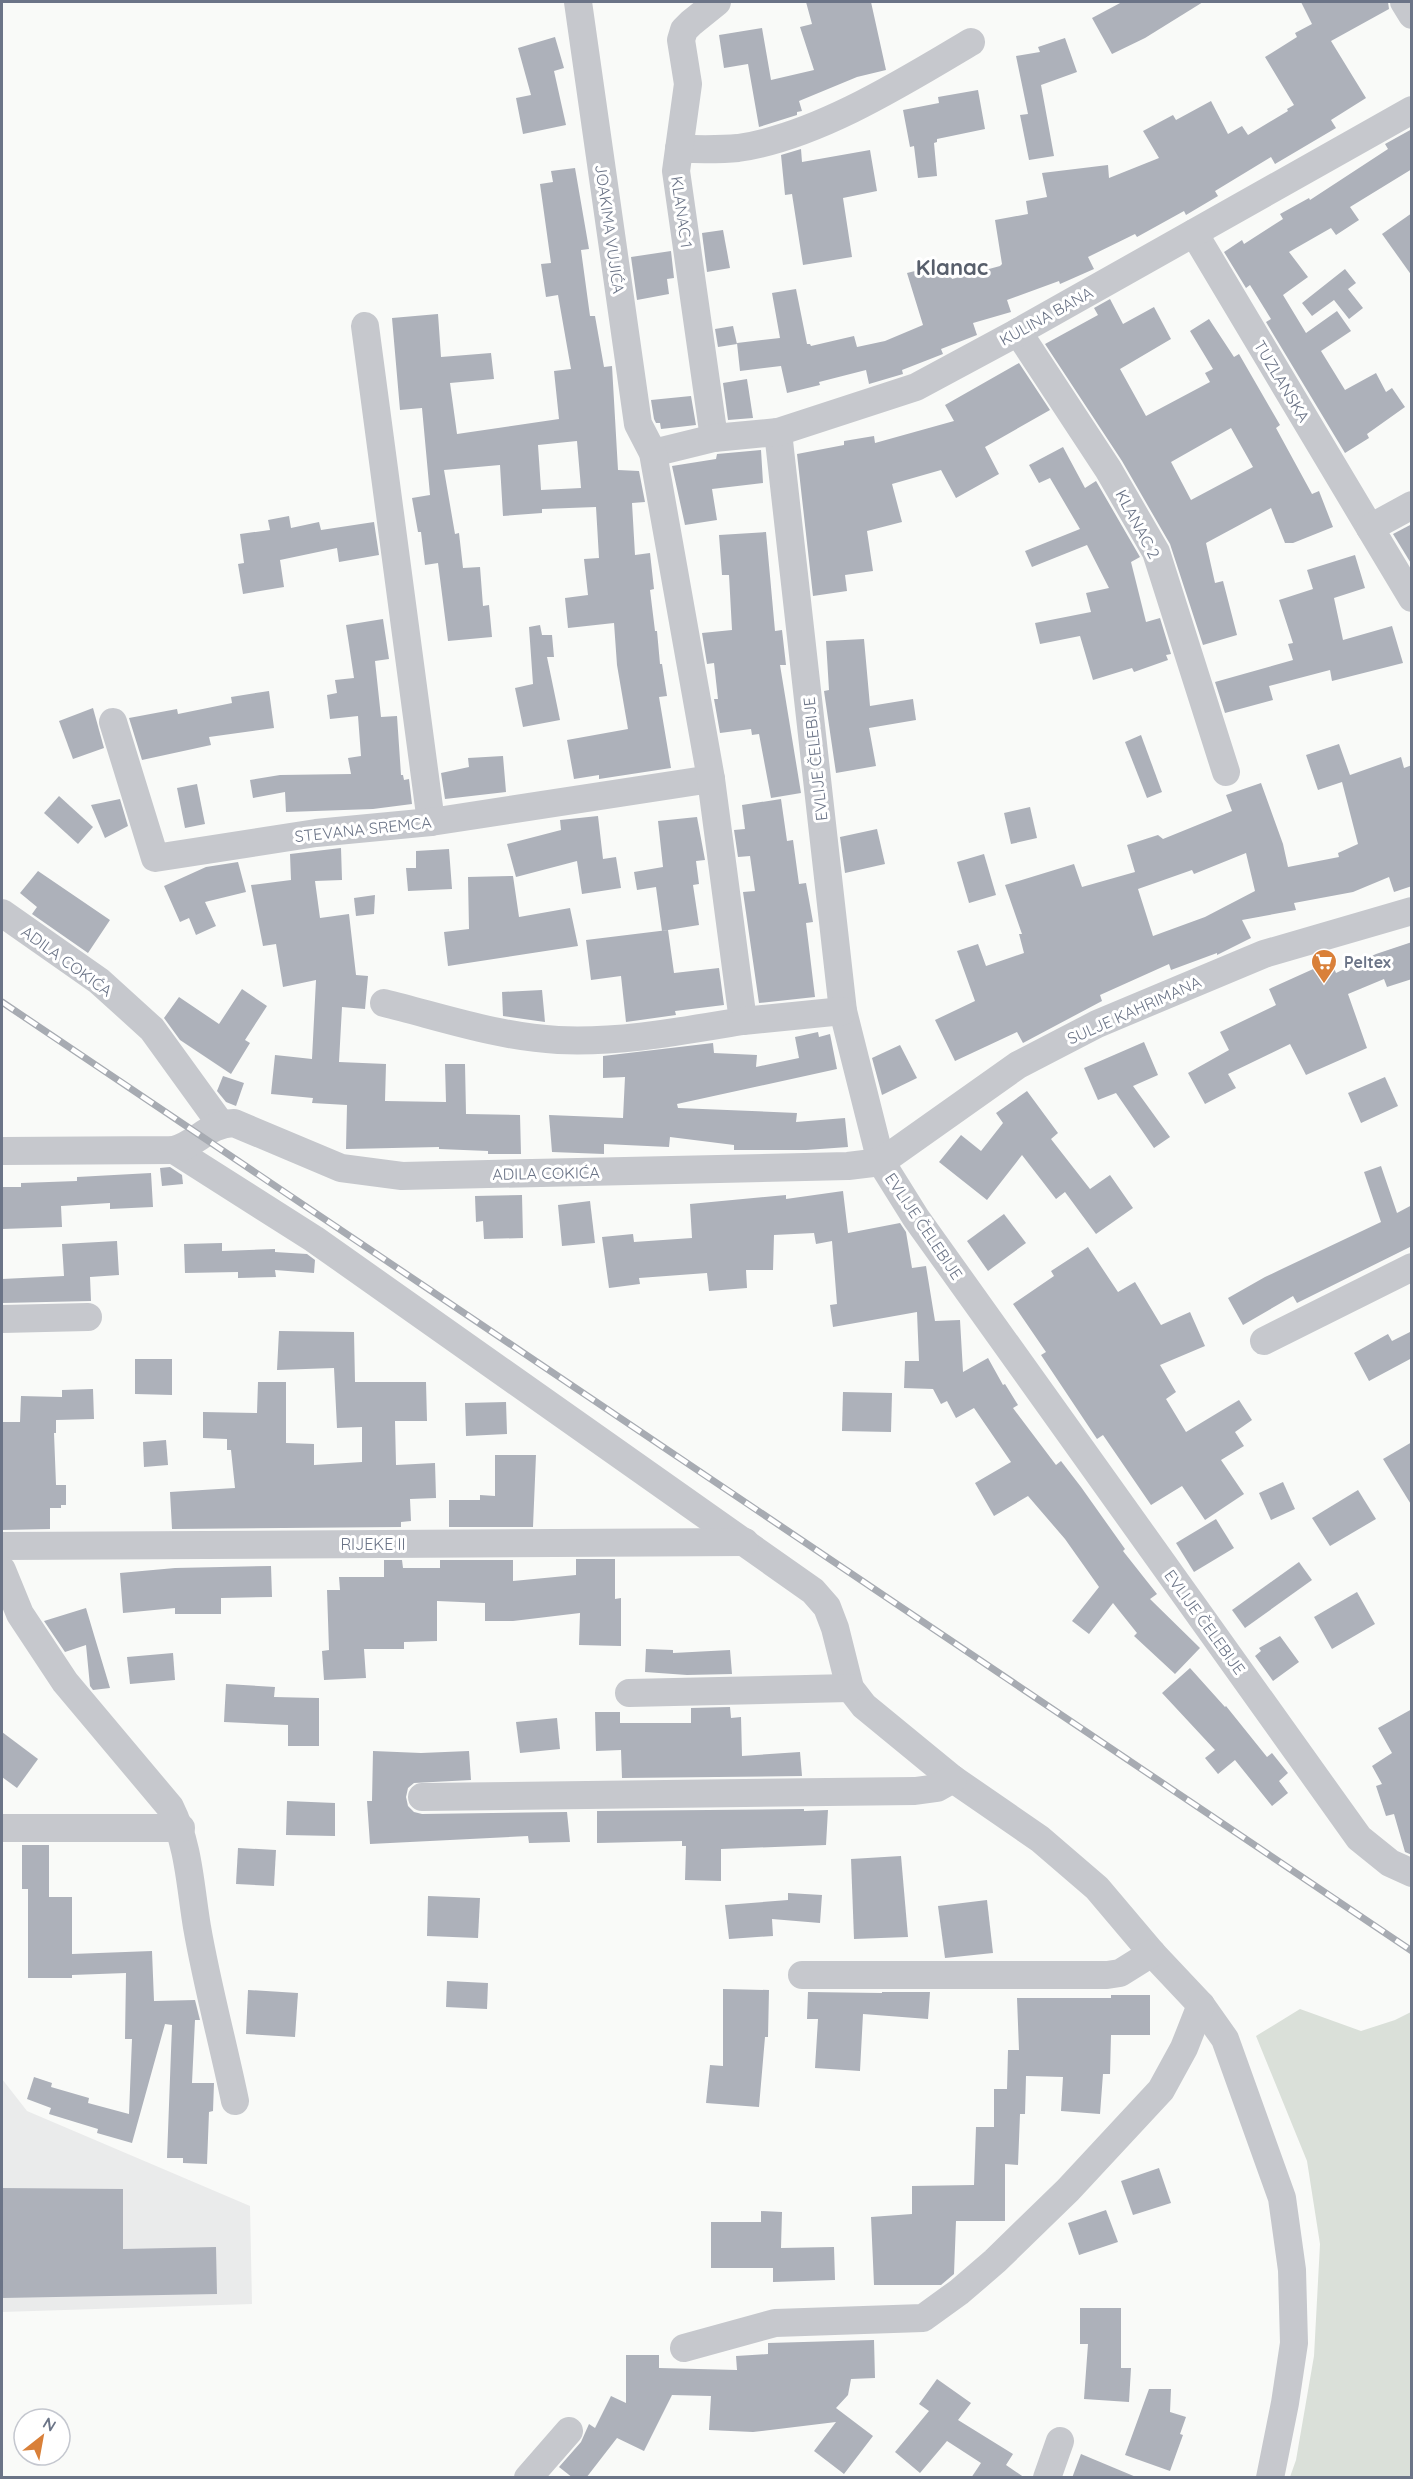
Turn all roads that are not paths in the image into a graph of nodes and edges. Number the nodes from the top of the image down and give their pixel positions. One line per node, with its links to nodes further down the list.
1 (578, 2): 13 (street, JOAKIMA VUJIĆA)
2 (717, 2): 7 (street, KLANAC 1)
3 (1404, 2): 4 (street)
4 (1412, 15)
5 (971, 42): 7 (street)
6 (1412, 110): 8 (street, KULINA BANA)
7 (679, 149): 12 (street, KLANAC 1)
8 (1194, 233): 10 (street, KULINA BANA); 15 (street, TUZLANSKA)
9 (365, 326): 20 (street)
10 (1018, 332): 11 (street, KULINA BANA); 18 (street, KLANAC 2)
11 (778, 432): 12 (street, KULINA BANA); 24 (street, EVLIJE ČELEBIJE)
12 (714, 438): 13 (street, KULINA BANA)
13 (653, 453): 19 (street, JOAKIMA VUJIĆA)
14 (1412, 505): 15 (street)
15 (1370, 528): 16 (street, TUZLANSKA)
16 (1412, 598)
17 (113, 722): 20 (street, STEVANA SREMCA)
18 (1226, 772)
19 (711, 779): 20 (street, STEVANA SREMCA); 25 (street, JOAKIMA VUJIĆA)
20 (431, 822)
21 (1412, 911): 29 (street, SULJE KAHRIMANA)
22 (2, 913): 26 (street, ADILA COKIĆA)
23 (384, 1003): 25 (street)
24 (843, 1011): 25 (street); 29 (street, EVLIJE ČELEBIJE)
25 (743, 1021)
26 (220, 1123): 27 (street); 29 (street, ADILA COKIĆA)
27 (174, 1150): 28 (street); 34 (street)
28 (2, 1151)
29 (881, 1162): 43 (street, EVLIJE ČELEBIJE)
30 (1412, 1267): 33 (street)
31 (88, 1317): 32 (street)
32 (2, 1319)
33 (1264, 1341)
34 (745, 1542): 35 (street, RIJEKE II); 37 (street)
35 (2, 1546)
36 (2, 1570): 42 (street)
37 (850, 1688): 38 (street); 39 (street)
38 (629, 1693)
39 (953, 1779): 40 (street); 44 (street)
40 (422, 1797)
41 (2, 1828): 42 (street)
42 (181, 1828): 47 (street)
43 (1412, 1873)
44 (1152, 1953): 45 (street); 46 (street)
45 (802, 1975)
46 (1201, 2006): 48 (street); 53 (street)
47 (235, 2101)
48 (684, 2348)
49 (569, 2431): 51 (street)
50 (1060, 2441): 52 (street)
51 (528, 2478)
52 (1047, 2478)
53 (1270, 2478)

